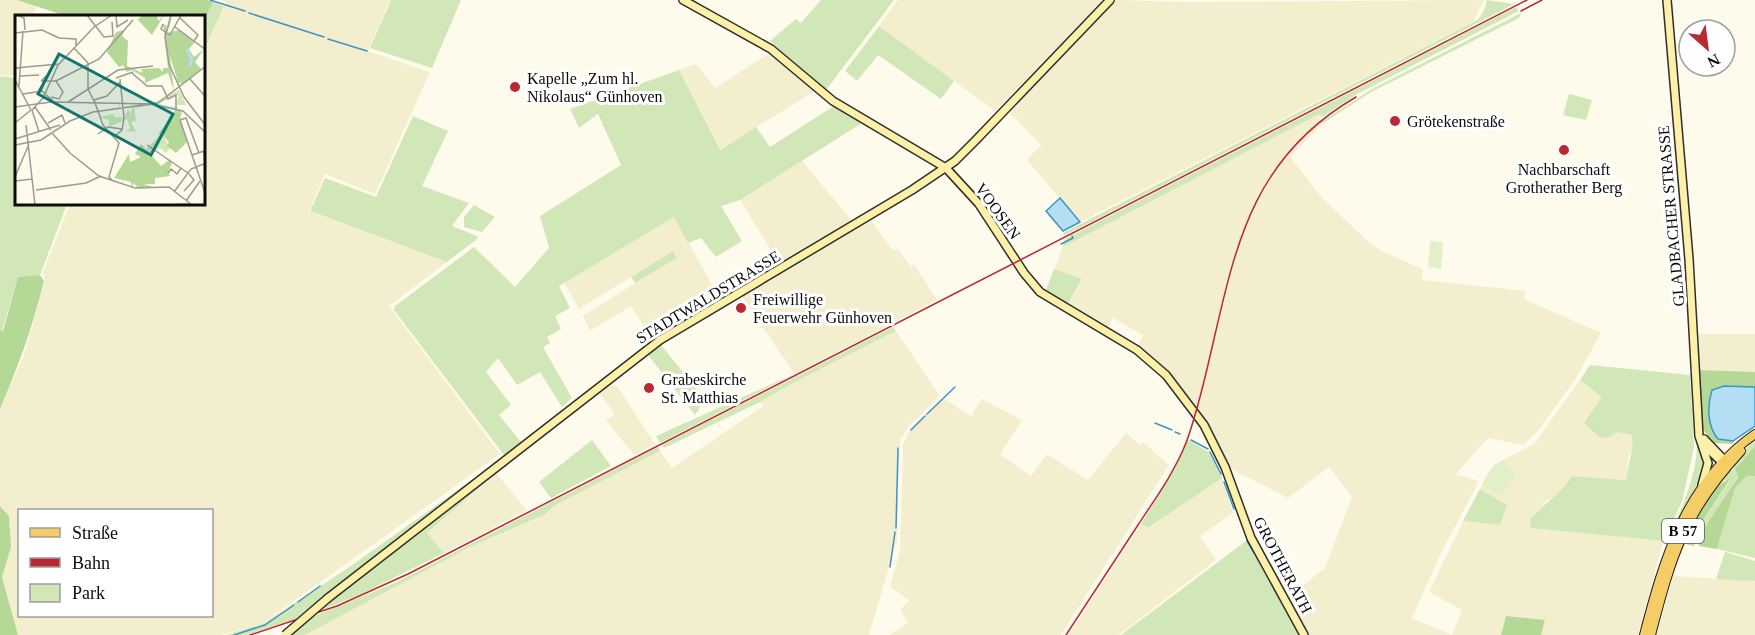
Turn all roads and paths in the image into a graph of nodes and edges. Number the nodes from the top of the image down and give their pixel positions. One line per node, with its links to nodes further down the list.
1 (682, 0): 4 (street, VOOSEN)
2 (1110, 0): 4 (street, STADTWALDSTRASSE)
3 (1667, 0): 5 (street, GLADBACHER STRASSE)
4 (946, 168): 12 (street, VOOSEN); 13 (street, STADTWALDSTRASSE, bridge)
5 (1699, 429): 7 (street, GLADBACHER STRASSE); 9 (street)
6 (1755, 436): 8 (main road, B 57); 10 (main road, B 57)
7 (1703, 444): 10 (street); 11 (street, GLADBACHER STRASSE)
8 (1739, 446): 9 (street); 10 (main road, B 57)
9 (1715, 449): 10 (street)
10 (1725, 463): 11 (main road, B 57); 16 (main road, B 57)
11 (1700, 490): 15 (main road, B 57)
12 (1239, 508): 14 (street, GROTHERATH)
13 (285, 635)
14 (1304, 635)
15 (1644, 635)
16 (1651, 635)

